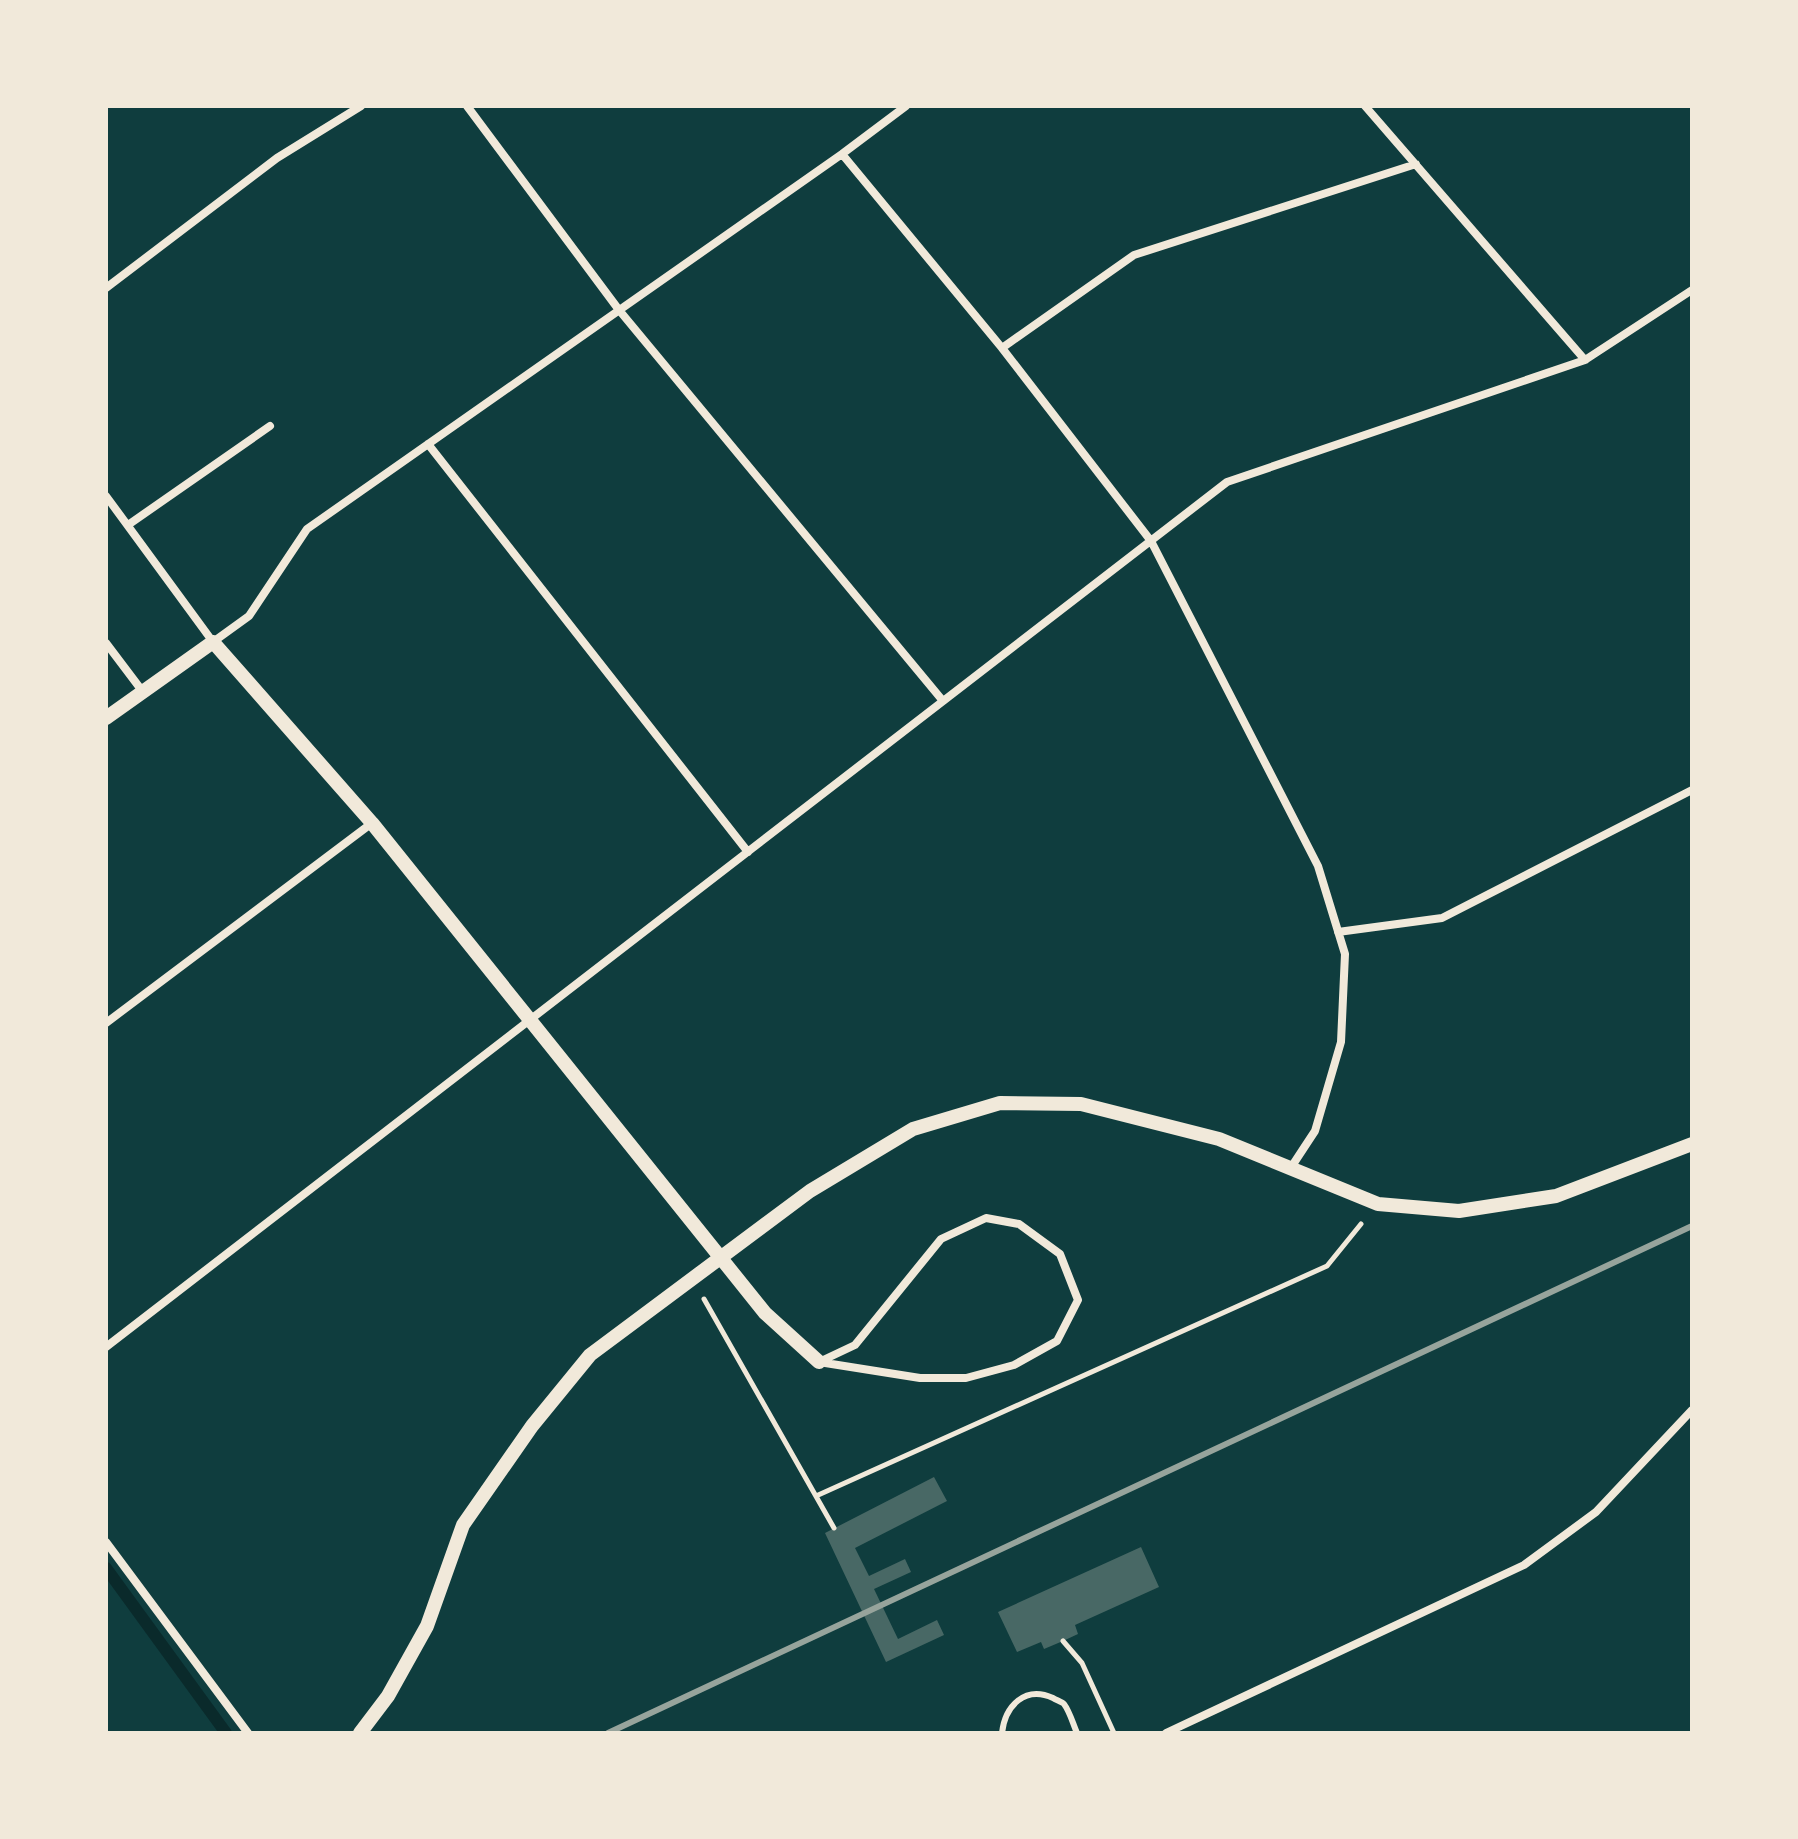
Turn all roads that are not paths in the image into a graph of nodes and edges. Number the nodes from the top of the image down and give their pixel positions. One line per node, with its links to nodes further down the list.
1 (361, 106): 7 (street)
2 (467, 106): 9 (street)
3 (906, 106): 5 (street)
4 (1365, 106): 6 (street)
5 (842, 154): 9 (street); 10 (street)
6 (1416, 164): 10 (street); 11 (street)
7 (106, 288)
8 (1692, 290): 11 (street)
9 (619, 310): 13 (street); 20 (street)
10 (1002, 348): 16 (street)
11 (1585, 360): 16 (street)
12 (270, 426): 15 (street)
13 (428, 444): 17 (street); 24 (street)
14 (106, 496): 15 (street)
15 (128, 525): 17 (street)
16 (1151, 541): 20 (street); 25 (street)
17 (213, 642): 19 (street); 23 (street)
18 (106, 643): 19 (street)
19 (143, 692): 21 (street)
20 (943, 701): 24 (street)
21 (106, 718)
22 (1692, 790): 25 (street)
23 (372, 823): 26 (street); 27 (street)
24 (748, 852): 26 (street)
25 (1338, 932): 29 (street)
26 (530, 1020): 30 (street); 31 (street)
27 (106, 1023)
28 (1692, 1144): 29 (street)
29 (1290, 1169): 30 (street)
30 (721, 1257): 32 (street); 36 (street)
31 (106, 1347)
32 (819, 1362): 32 (street)
33 (1692, 1410): 39 (street)
34 (106, 1542): 35 (street)
35 (248, 1733)
36 (360, 1733)
37 (1002, 1733): 38 (lane)
38 (1077, 1733)
39 (1166, 1733)

